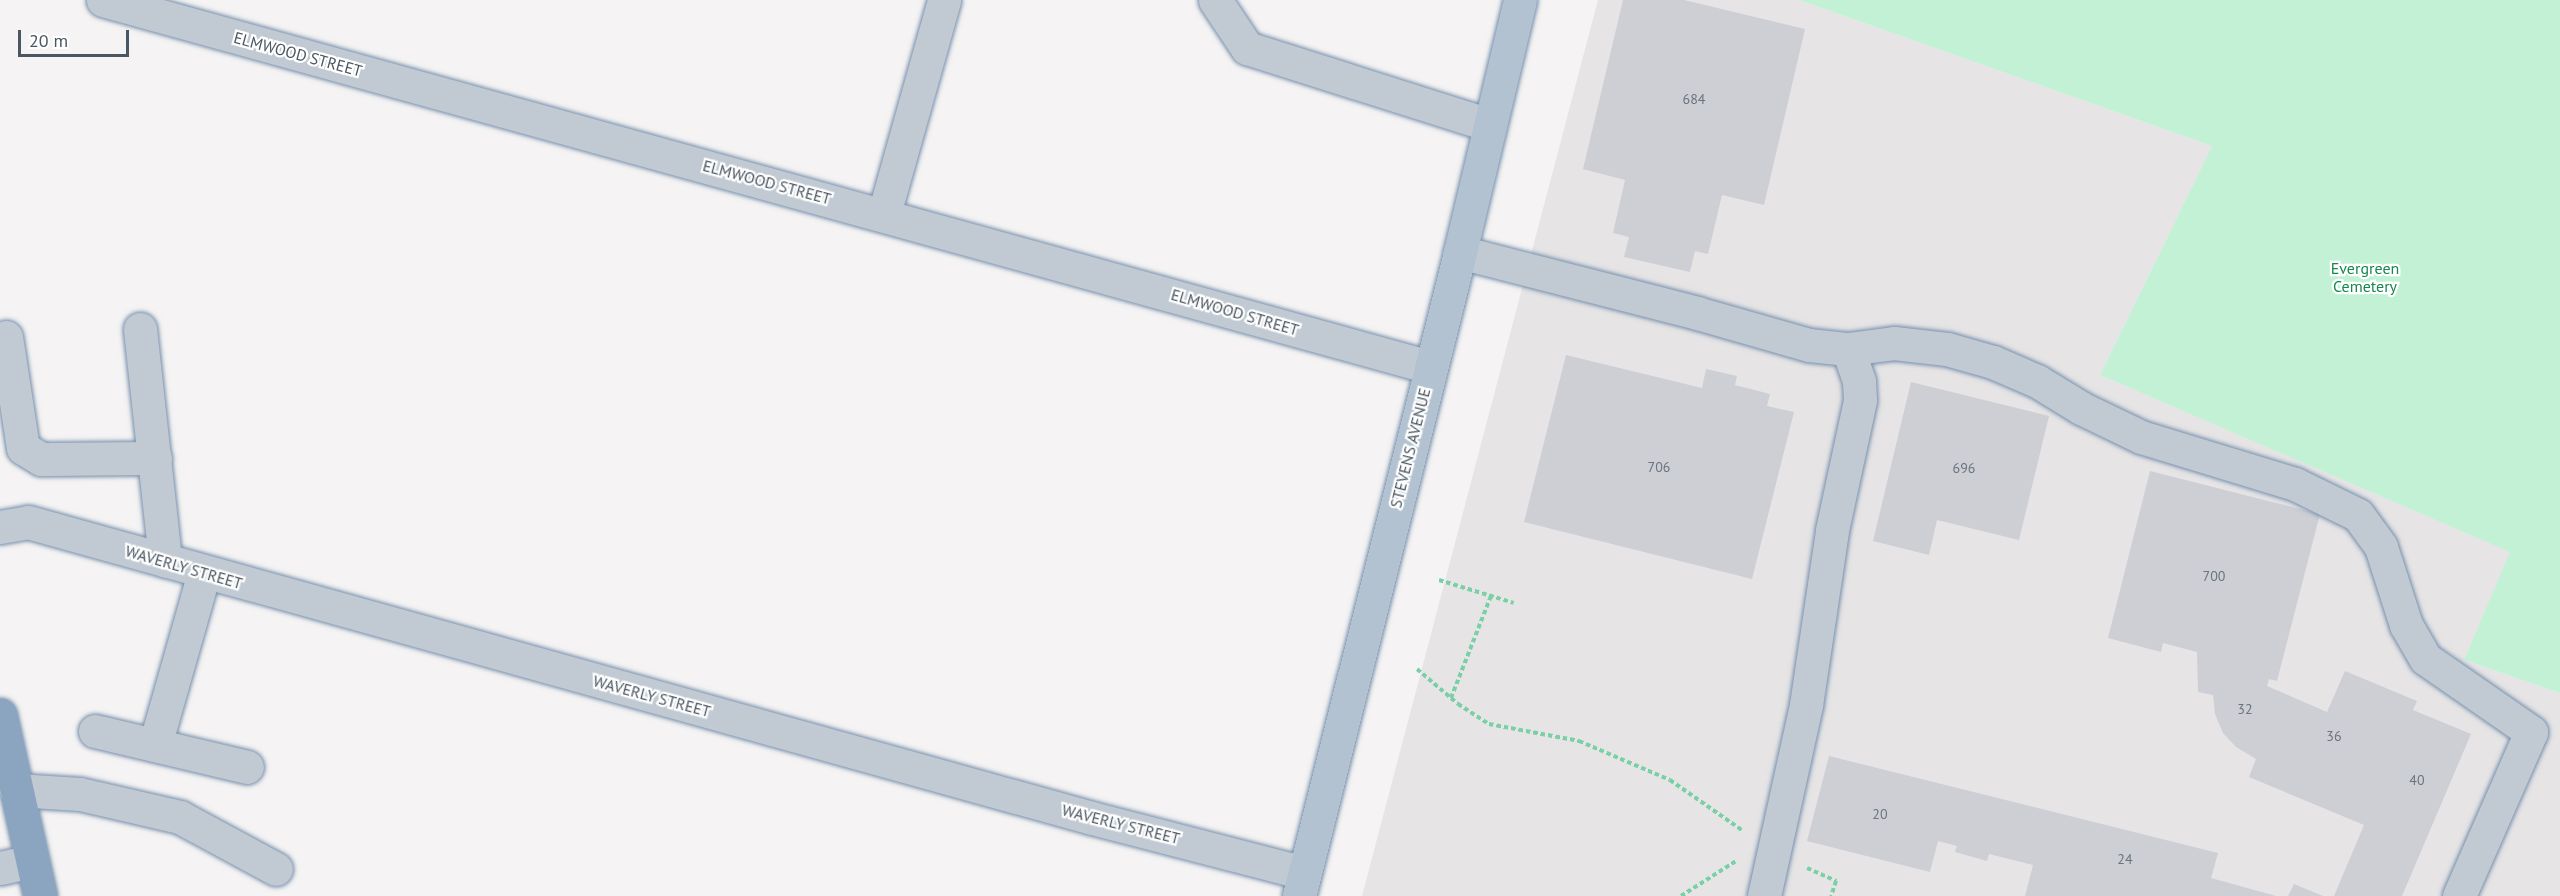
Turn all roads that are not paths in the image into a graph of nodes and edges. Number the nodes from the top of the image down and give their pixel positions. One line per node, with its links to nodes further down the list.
1 (102, 0): 6 (street, ELMWOOD STREET)
2 (944, 0): 6 (street)
3 (1215, 0): 5 (street)
4 (1520, 0): 5 (main road, STEVENS AVENUE)
5 (1490, 125): 7 (main road, STEVENS AVENUE)
6 (884, 214): 11 (street, ELMWOOD STREET)
7 (1460, 252): 10 (street); 11 (main road, STEVENS AVENUE)
8 (140, 329): 12 (street)
9 (6, 336): 12 (street)
10 (1848, 348): 26 (street); 27 (street)
11 (1430, 367): 24 (main road, STEVENS AVENUE)
12 (155, 458): 14 (street)
13 (0, 527): 14 (street, WAVERLY STREET)
14 (165, 561): 15 (street, WAVERLY STREET)
15 (204, 573): 18 (street); 24 (street, WAVERLY STREET)
16 (0, 715): 20 (highway)
17 (95, 731): 18 (street)
18 (155, 745): 19 (street)
19 (247, 767)
20 (16, 789): 21 (highway); 23 (street)
21 (32, 861): 22 (street); 25 (highway)
22 (0, 868)
23 (276, 869)
24 (1301, 884)
25 (40, 896)
26 (1764, 896)
27 (2459, 896)

